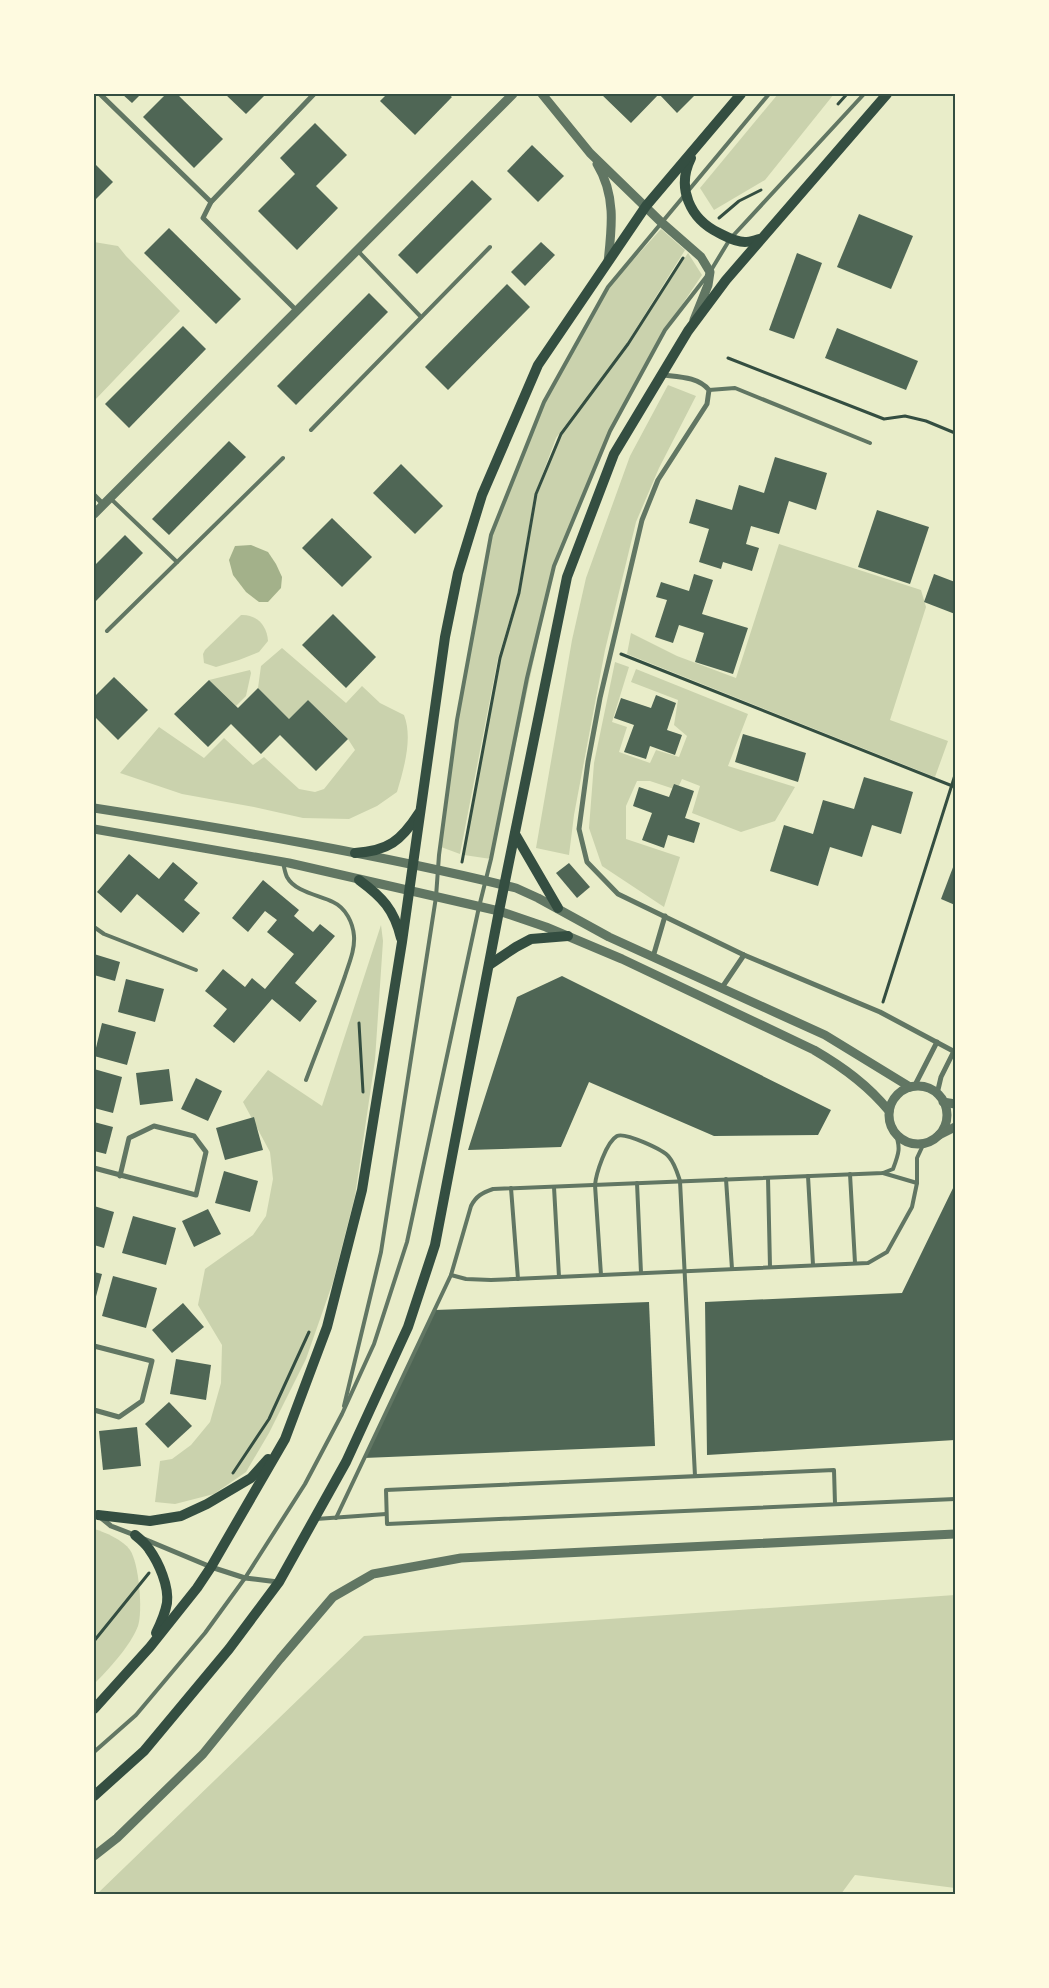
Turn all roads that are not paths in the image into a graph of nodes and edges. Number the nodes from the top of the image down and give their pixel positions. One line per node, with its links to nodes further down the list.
1 (100, 94): 12 (street)
2 (314, 94): 12 (street)
3 (513, 94): 18 (street)
4 (542, 94): 10 (street)
5 (741, 94): 9 (main road)
6 (769, 94): 11 (lane)
7 (864, 94): 15 (lane)
8 (887, 94): 16 (main road)
9 (697, 146): 11 (main road); 13 (main road)
10 (590, 153): 13 (street); 19 (street)
11 (686, 196): 14 (lane); 15 (main road)
12 (211, 202): 21 (street)
13 (646, 206): 14 (street); 19 (main road)
14 (661, 222): 20 (street); 41 (lane)
15 (730, 239): 16 (main road); 20 (lane)
16 (760, 239): 23 (main road)
17 (490, 247): 22 (lane)
18 (357, 250): 21 (street); 22 (lane)
19 (608, 262): 35 (main road)
20 (710, 272): 23 (street); 43 (lane)
21 (297, 311): 30 (street)
22 (421, 317): 26 (lane)
23 (688, 331): 24 (main road)
24 (663, 374): 25 (street); 37 (main road)
25 (709, 390): 27 (lane); 50 (street)
26 (311, 430)
27 (870, 443)
28 (283, 458): 32 (lane)
29 (94, 495): 30 (street)
30 (107, 501): 31 (street); 32 (lane)
31 (94, 514)
32 (177, 562): 33 (lane)
33 (108, 631)
34 (94, 808): 38 (street)
35 (421, 810): 38 (main road); 40 (main road)
36 (94, 829): 39 (street)
37 (515, 834): 44 (main road); 48 (main road)
38 (355, 853): 40 (street)
39 (283, 862): 42 (street); 61 (lane)
40 (413, 865): 41 (street); 45 (main road)
41 (438, 871): 43 (street); 46 (lane)
42 (359, 880): 45 (street); 53 (main road)
43 (485, 882): 44 (street); 47 (lane)
44 (504, 886): 48 (street); 49 (main road)
45 (409, 891): 46 (street); 53 (main road)
46 (436, 897): 47 (street); 96 (lane)
47 (479, 907): 49 (street); 96 (lane)
48 (558, 908): 55 (street)
49 (498, 911): 52 (street); 56 (main road)
50 (665, 916): 54 (street); 55 (street)
51 (94, 927): 57 (lane)
52 (568, 936): 56 (main road); 66 (street)
53 (402, 942): 97 (main road)
54 (744, 955): 58 (street); 59 (street)
55 (654, 957): 58 (street)
56 (489, 965): 104 (main road)
57 (196, 970)
58 (721, 988): 62 (street)
59 (937, 1042): 60 (street); 62 (street)
60 (955, 1052): 63 (street)
61 (306, 1080)
62 (912, 1087): 63 (street); 66 (street)
63 (937, 1094): 64 (street)
64 (943, 1102): 65 (street); 69 (street)
65 (955, 1104)
66 (889, 1110): 68 (street)
67 (955, 1127): 69 (street)
68 (895, 1132): 70 (street); 72 (lane)
69 (938, 1135): 70 (street)
70 (924, 1143): 79 (lane)
71 (94, 1168): 74 (street)
72 (883, 1173): 73 (lane); 79 (lane)
73 (850, 1174): 75 (lane); 84 (lane)
74 (120, 1176): 74 (street)
75 (808, 1176): 76 (lane); 85 (lane)
76 (768, 1178): 77 (lane); 86 (lane)
77 (726, 1179): 78 (lane); 87 (lane)
78 (680, 1181): 80 (lane); 81 (lane); 88 (lane)
79 (917, 1182): 84 (lane)
80 (637, 1183): 81 (lane); 89 (lane)
81 (595, 1185): 82 (lane); 91 (lane)
82 (554, 1187): 83 (lane); 92 (lane)
83 (511, 1188): 90 (lane); 93 (lane)
84 (855, 1263): 85 (lane)
85 (813, 1265): 86 (lane)
86 (770, 1267): 87 (lane)
87 (732, 1269): 88 (lane)
88 (685, 1271): 89 (lane); 98 (lane)
89 (641, 1273): 91 (lane)
90 (451, 1275): 93 (lane); 103 (lane)
91 (601, 1275): 92 (lane)
92 (559, 1277): 93 (lane)
93 (518, 1279)
94 (94, 1346): 95 (street)
95 (94, 1410)
96 (342, 1414): 108 (lane)
97 (284, 1439): 101 (main road); 107 (main road)
98 (695, 1476): 100 (lane); 102 (lane)
99 (955, 1499): 100 (lane)
100 (835, 1504): 102 (lane)
101 (96, 1514): 106 (street)
102 (386, 1514): 103 (lane)
103 (336, 1518): 104 (lane)
104 (314, 1519): 109 (main road)
105 (955, 1534): 114 (street)
106 (135, 1535): 107 (street); 110 (main road)
107 (211, 1567): 108 (street); 110 (main road)
108 (245, 1578): 109 (street); 112 (lane)
109 (279, 1582): 113 (main road)
110 (150, 1647): 111 (main road)
111 (94, 1709)
112 (94, 1752)
113 (94, 1796)
114 (94, 1856)

